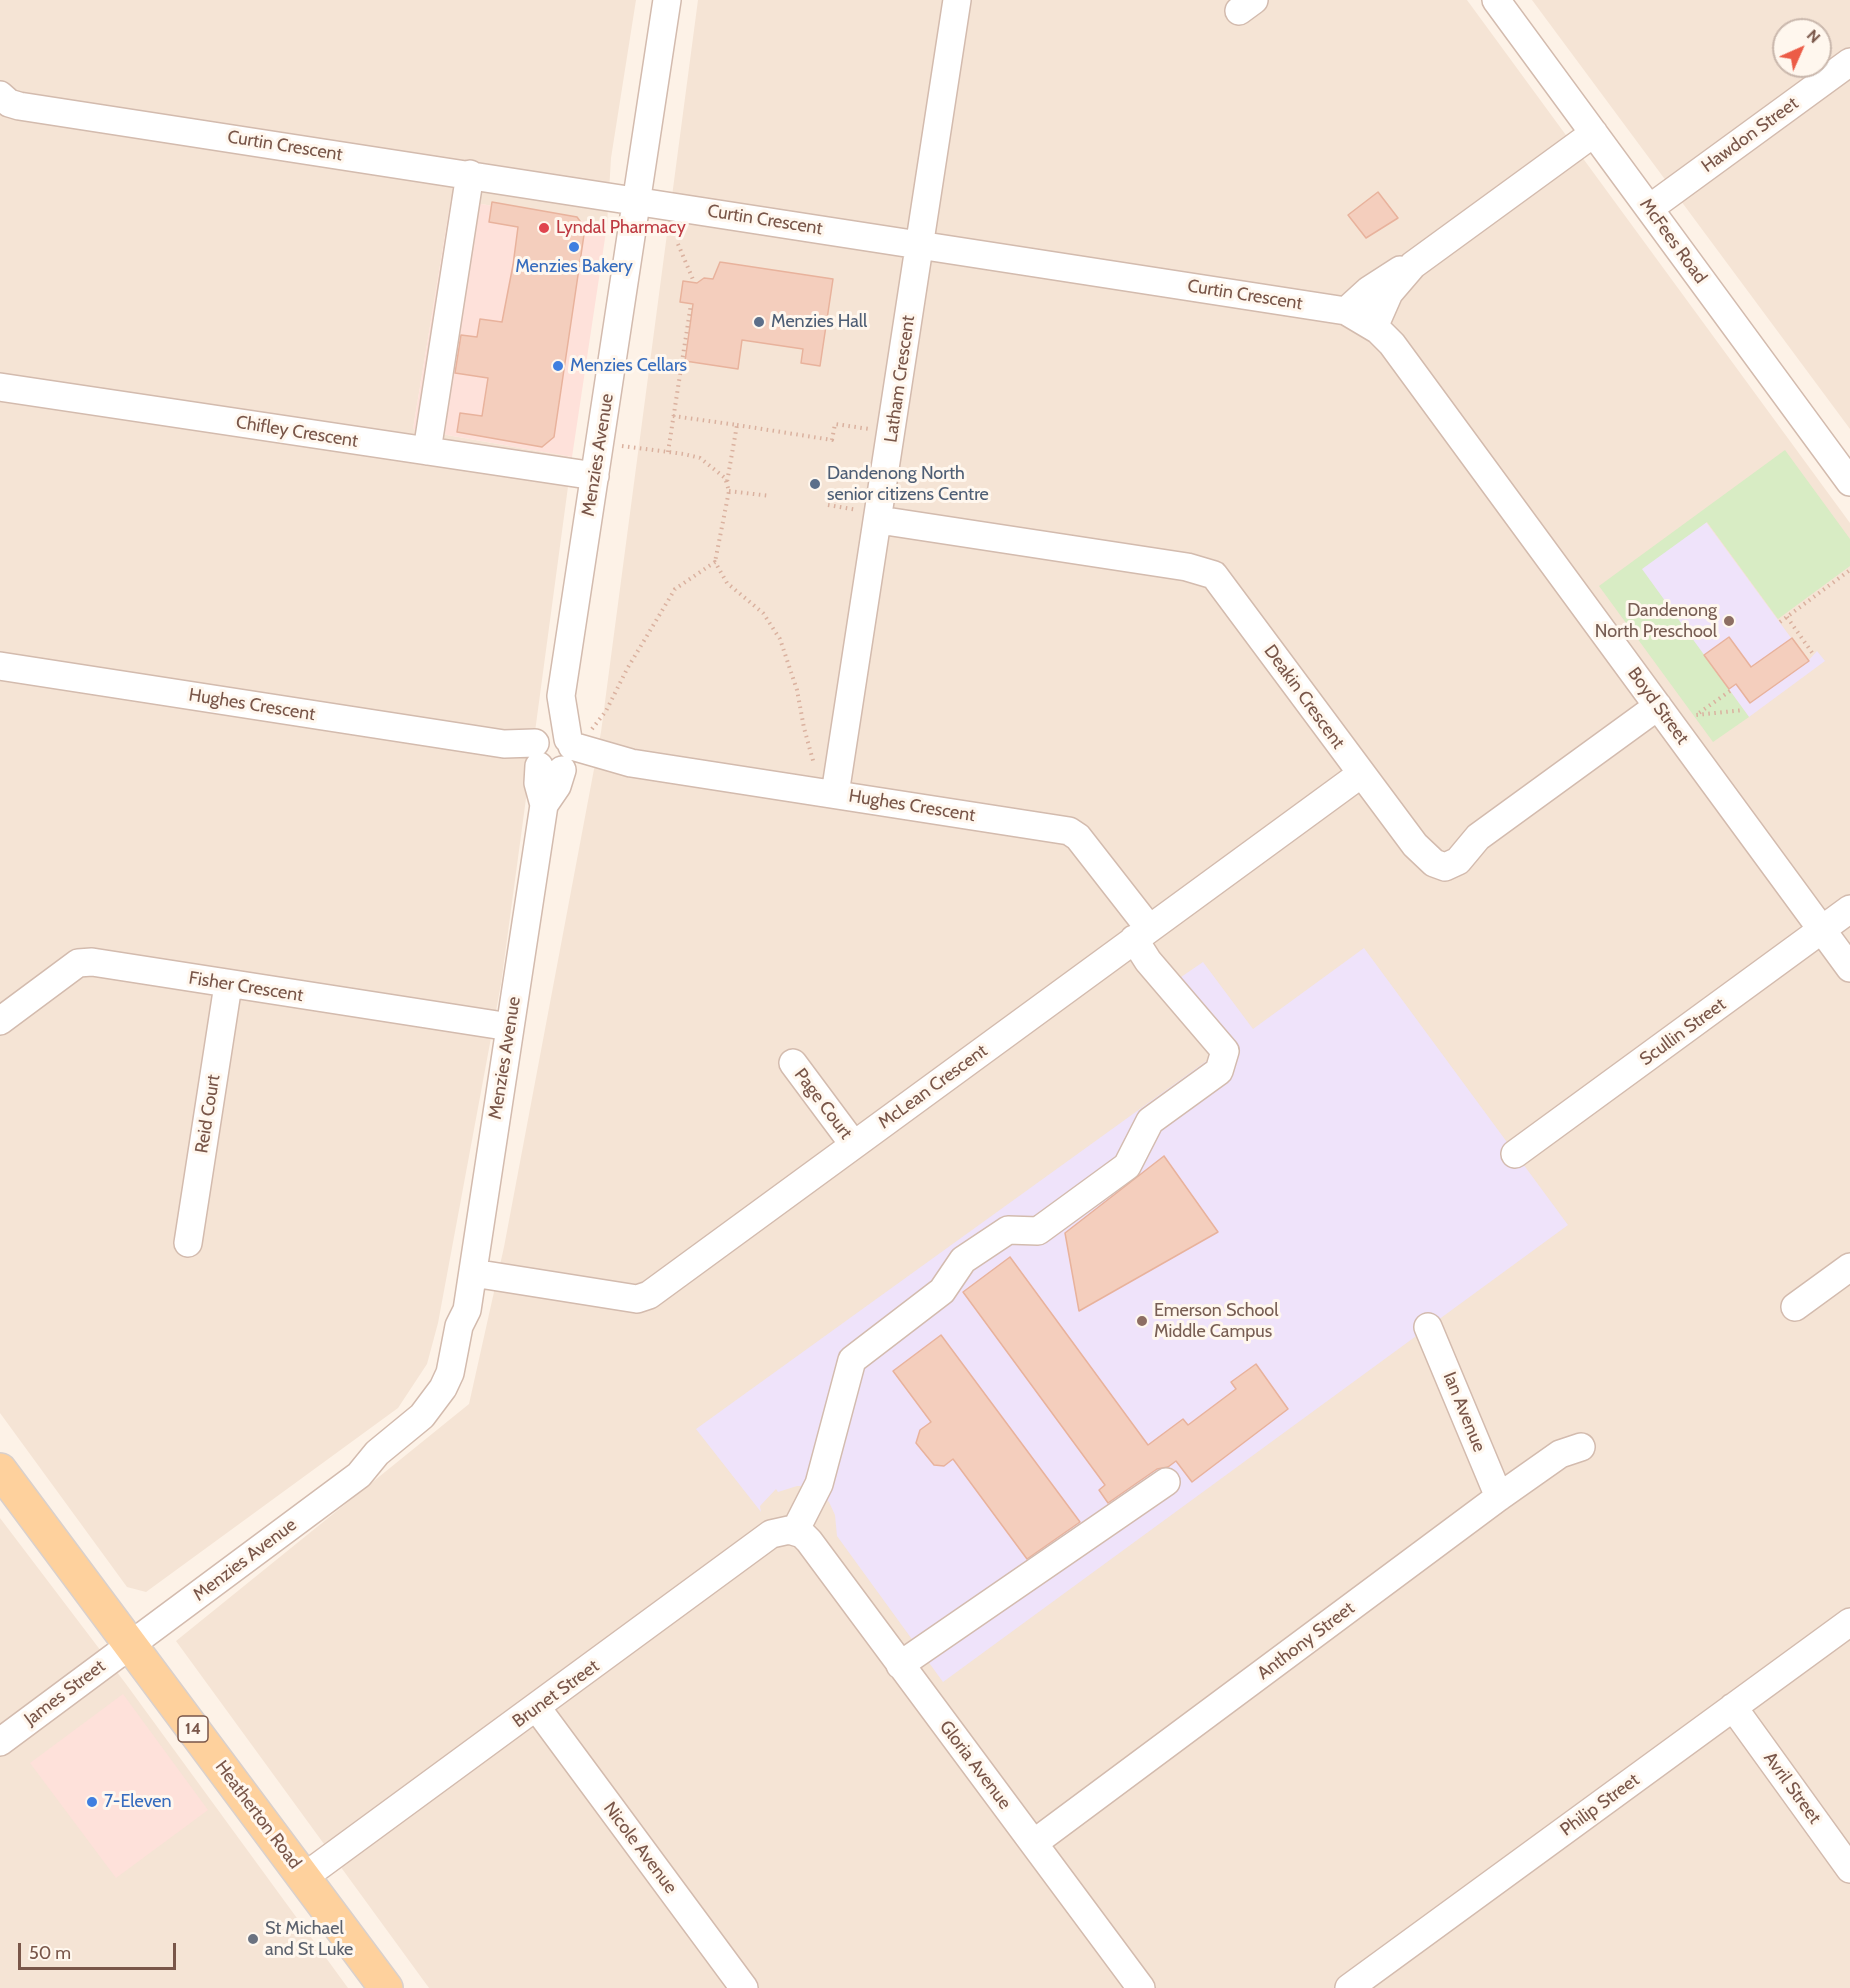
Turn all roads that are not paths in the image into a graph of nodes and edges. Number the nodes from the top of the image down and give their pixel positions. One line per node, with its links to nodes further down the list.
1 (667, 0): 8 (street, Menzies Avenue)
2 (957, 0): 10 (street, Latham Crescent)
3 (1496, 0): 6 (street, McFees Road)
4 (1850, 62): 9 (street, Hawdon Street)
5 (0, 95): 7 (street, Curtin Crescent)
6 (1594, 133): 9 (street, McFees Road); 11 (street)
7 (470, 174): 8 (street, Curtin Crescent); 15 (street)
8 (637, 201): 10 (street, Curtin Crescent); 17 (street, Menzies Avenue)
9 (1650, 208): 16 (street, McFees Road)
10 (920, 244): 12 (street, Curtin Crescent); 18 (street, Latham Crescent)
11 (1413, 265): 12 (street); 13 (street)
12 (1346, 311): 13 (street, Boyd Street)
13 (1374, 327): 20 (street, Boyd Street)
14 (0, 387): 15 (street, Chifley Crescent)
15 (427, 451): 17 (street, Chifley Crescent)
16 (1846, 466)
17 (595, 476): 21 (street, Menzies Avenue)
18 (868, 515): 22 (street, Deakin Crescent); 23 (street, Latham Crescent)
19 (0, 666): 21 (street, Hughes Crescent)
20 (1658, 706): 22 (street, Deakin Crescent); 25 (street, Boyd Street)
21 (557, 750): 23 (street, Hughes Crescent); 30 (street, Menzies Avenue)
22 (1361, 774): 26 (street, McLean Crescent)
23 (836, 794): 26 (street, Hughes Crescent)
24 (1850, 909): 25 (street, Scullin Street)
25 (1822, 930): 27 (street, Boyd Street); 33 (street, Scullin Street)
26 (1141, 933): 32 (street, McLean Crescent); 43 (street, Hughes Crescent)
27 (1850, 968)
28 (228, 985): 29 (street, Fisher Crescent); 30 (street, Fisher Crescent); 34 (street, Reid Court)
29 (0, 1021)
30 (510, 1027): 36 (street, Menzies Avenue)
31 (793, 1063): 32 (street, Page Court)
32 (854, 1145): 36 (street, McLean Crescent)
33 (1515, 1154)
34 (188, 1243)
35 (1850, 1267): 37 (street)
36 (473, 1274): 45 (street, Menzies Avenue)
37 (1796, 1307)
38 (1428, 1327): 42 (street, Ian Avenue)
39 (1581, 1447): 42 (street, Anthony Street)
40 (0, 1470): 45 (main road, Heatherton Road / 14)
41 (1166, 1482): 46 (street)
42 (1499, 1497): 50 (street, Anthony Street)
43 (802, 1536): 46 (street, Gloria Avenue); 48 (street, Brunet Street)
44 (1850, 1622): 47 (street, Philip Street)
45 (130, 1645): 49 (street, James Street); 52 (main road, Heatherton Road / 14)
46 (900, 1665): 50 (street, Gloria Avenue)
47 (1733, 1707): 51 (street, Avril Street); 56 (street, Philip Street)
48 (537, 1708): 52 (street, Brunet Street); 54 (street, Nicole Avenue)
49 (0, 1742)
50 (1034, 1843): 55 (street, Gloria Avenue)
51 (1850, 1869)
52 (304, 1877): 53 (main road, Heatherton Road / 14)
53 (386, 1988)
54 (744, 1988)
55 (1141, 1988)
56 (1349, 1988)

